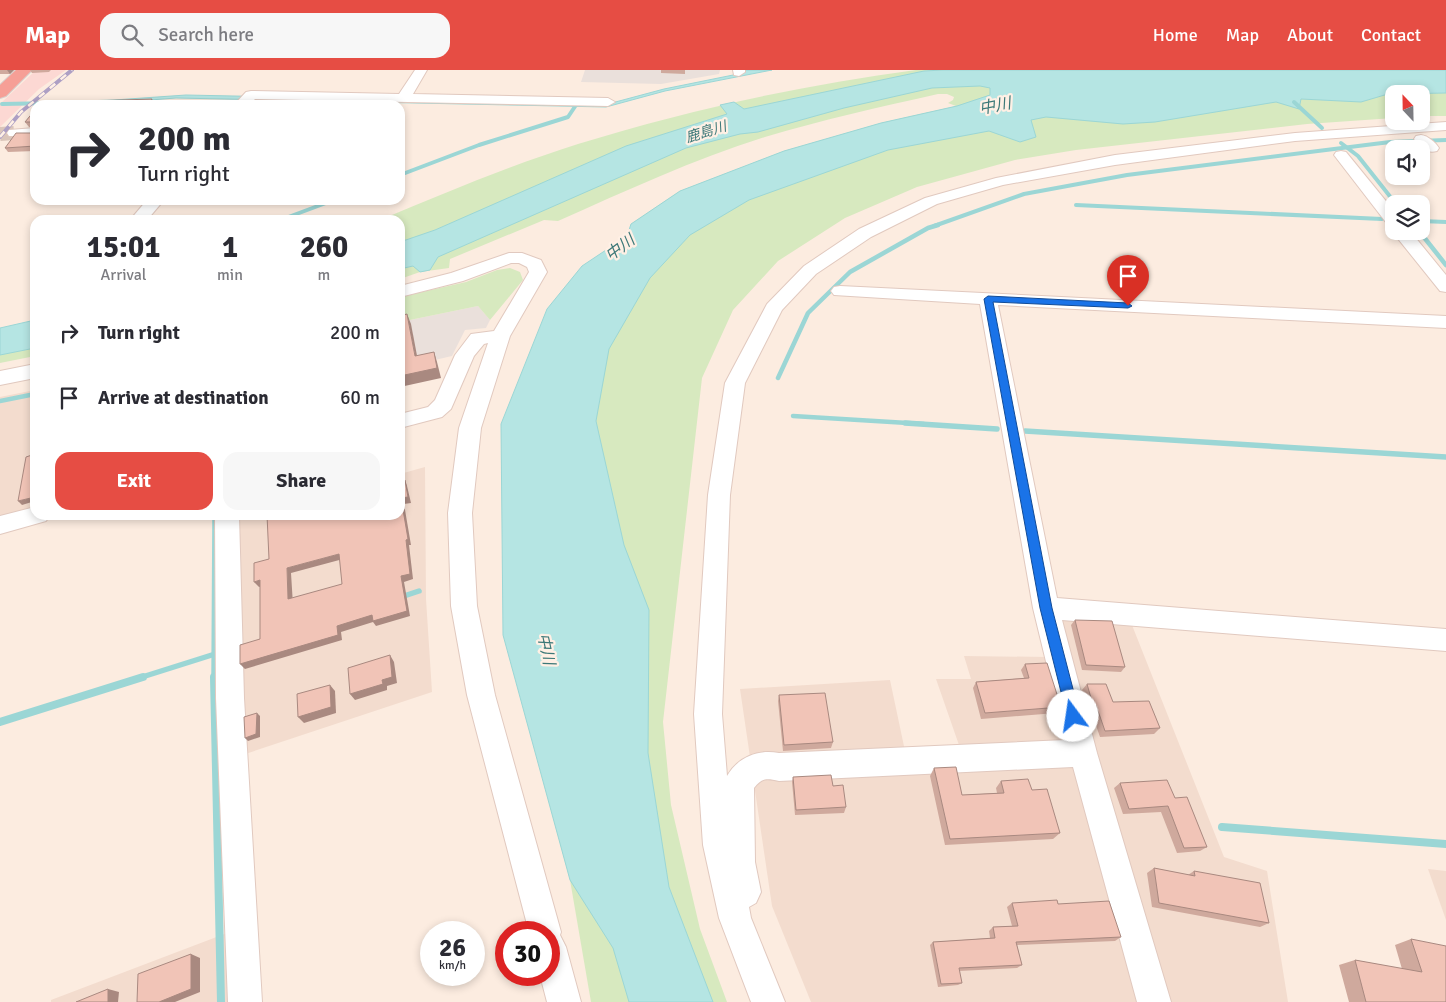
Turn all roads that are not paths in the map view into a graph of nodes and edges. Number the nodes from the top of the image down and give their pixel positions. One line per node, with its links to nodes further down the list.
1 (25, 70): 3 (highway)
2 (421, 70): 4 (street)
3 (0, 93)
4 (404, 97): 5 (street); 6 (street)
5 (246, 100)
6 (608, 102)
7 (1446, 126): 33 (street)
8 (30, 132): 9 (street)
9 (14, 133)
10 (1446, 135): 11 (street)
11 (1430, 142)
12 (1341, 155): 14 (street)
13 (152, 205): 15 (street)
14 (1385, 211)
15 (142, 215)
16 (1409, 240): 17 (street)
17 (1446, 287)
18 (405, 291): 22 (street)
19 (840, 291): 20 (street)
20 (988, 299): 21 (street); 29 (street)
21 (1446, 322)
22 (500, 336): 25 (street); 32 (street)
23 (30, 372): 24 (street)
24 (0, 378)
25 (405, 420)
26 (30, 517): 28 (street)
27 (227, 520): 35 (street)
28 (0, 525)
29 (1046, 608): 30 (street); 31 (street)
30 (1446, 640)
31 (1083, 752): 33 (street); 38 (street)
32 (542, 921)
33 (754, 964): 37 (street)
34 (560, 986): 36 (street)
35 (245, 1002)
36 (564, 1002)
37 (768, 1002)
38 (1154, 1002)

